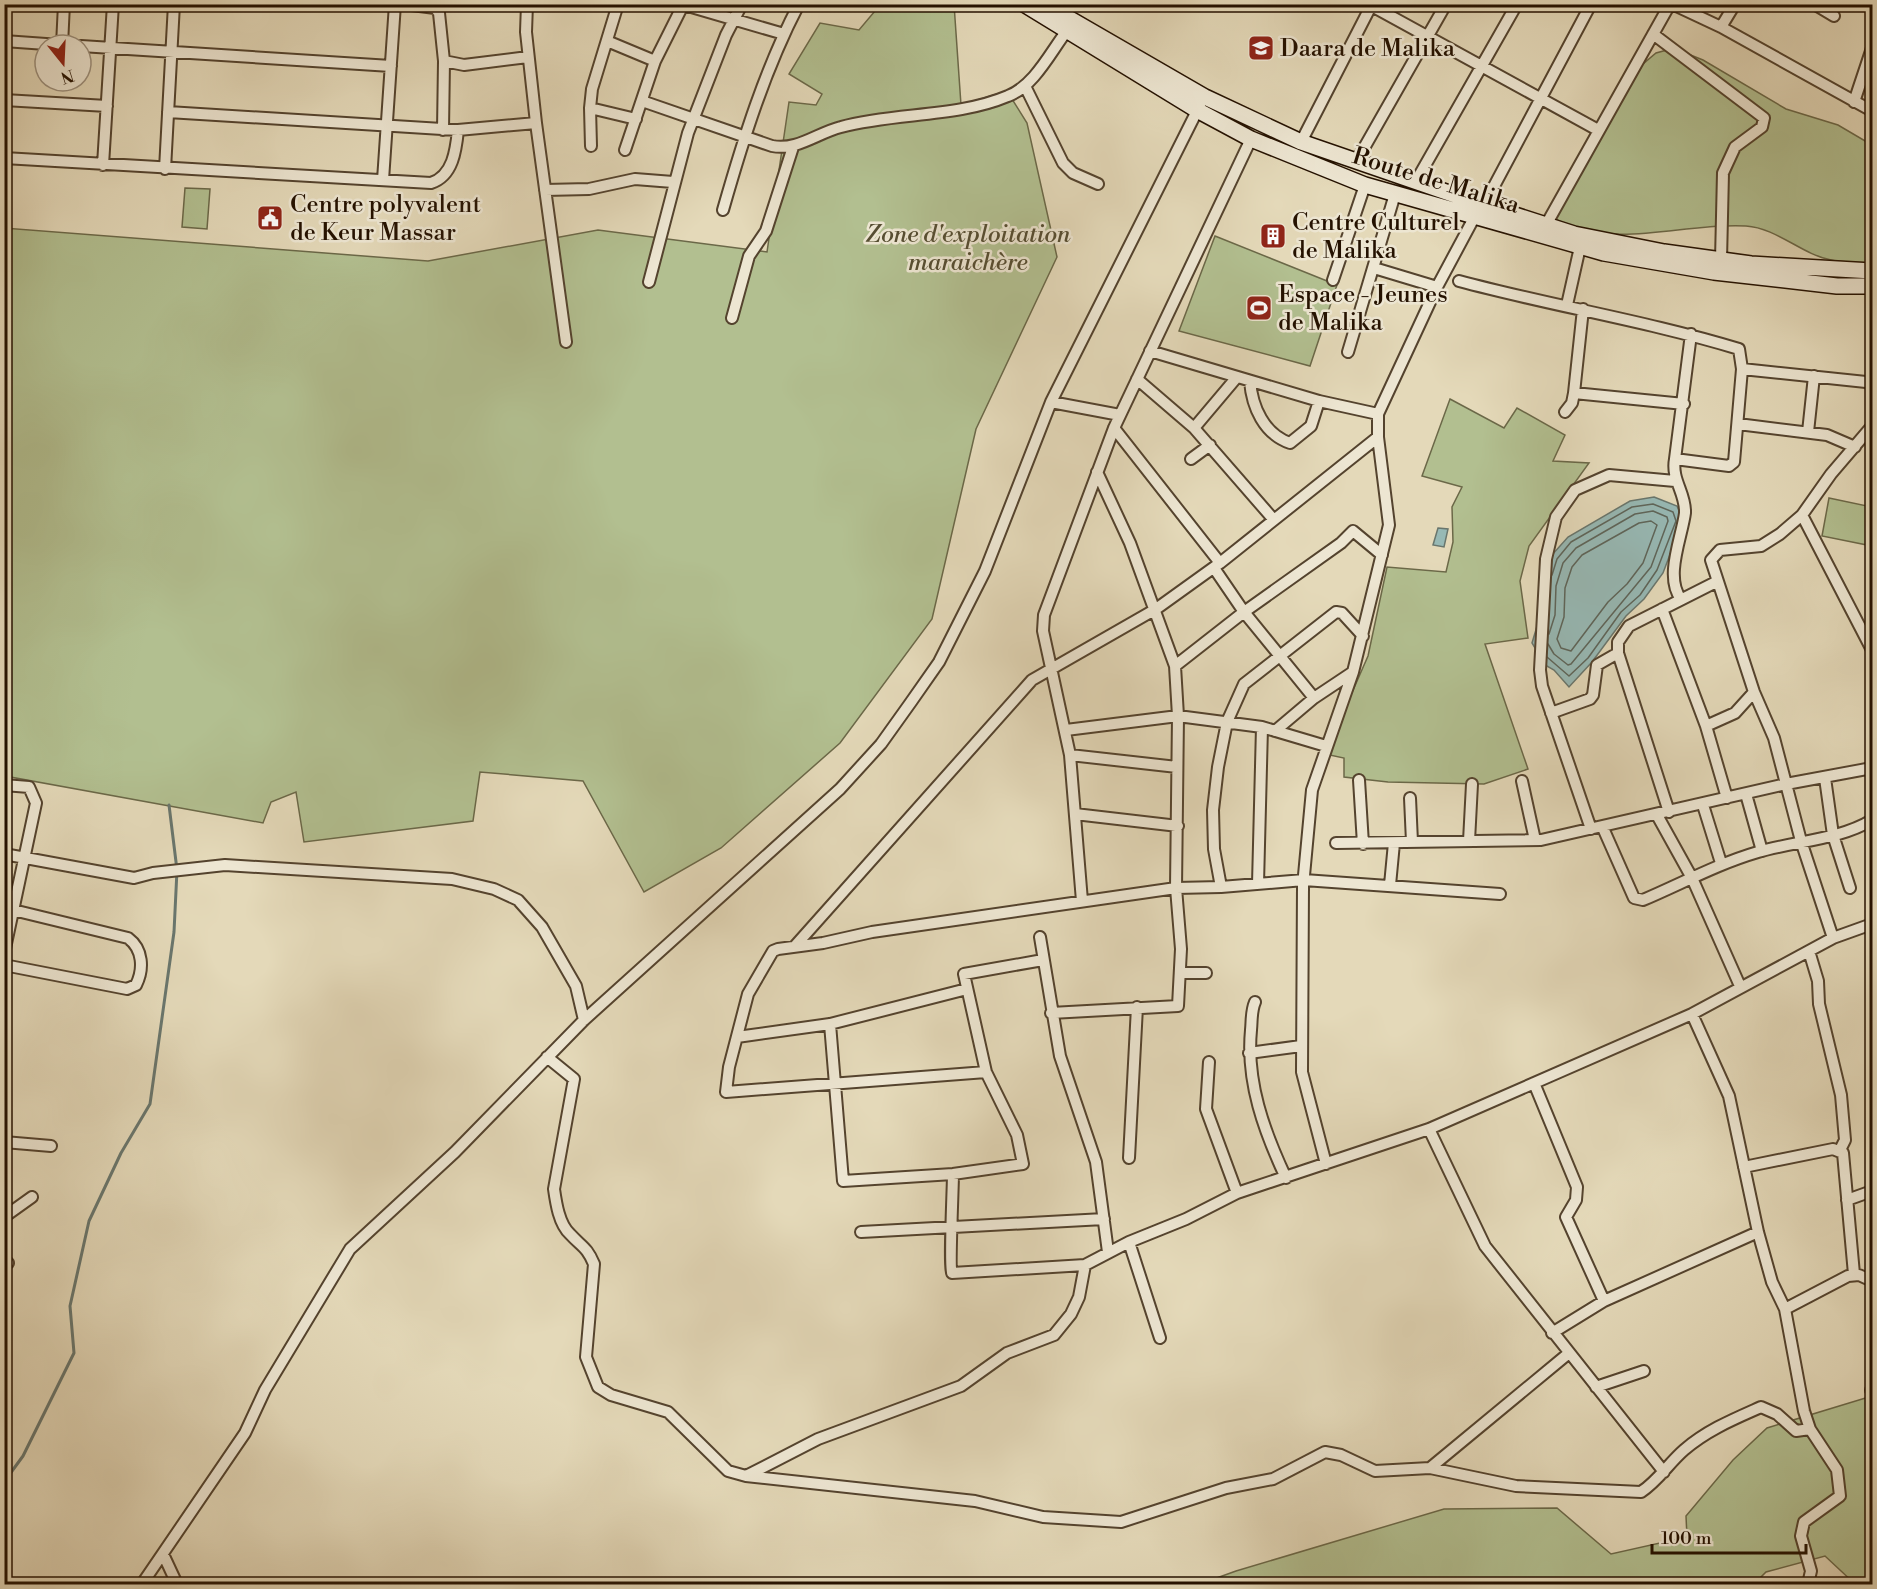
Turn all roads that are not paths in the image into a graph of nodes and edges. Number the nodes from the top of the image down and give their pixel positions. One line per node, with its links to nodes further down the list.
1 (64, 4): 25 (street)
2 (113, 4): 33 (street)
3 (174, 4): 35 (street)
4 (395, 4): 40 (street)
5 (404, 4): 37 (street)
6 (527, 4): 36 (street)
7 (742, 4): 22 (street)
8 (799, 4): 26 (street)
9 (1024, 4): 24 (main road, Route de Malika)
10 (1044, 4): 20 (main road, Route de Malika)
11 (1446, 4): 28 (street)
12 (1517, 4): 39 (street)
13 (1591, 4): 43 (street)
14 (1671, 4): 23 (street); 27 (street)
15 (1735, 4): 23 (street)
16 (1814, 4): 21 (street)
17 (682, 5): 22 (street); 38 (street)
18 (1372, 5): 28 (street); 61 (street)
19 (617, 6): 30 (street)
20 (1062, 10): 42 (main road, Route de Malika)
21 (1834, 16)
22 (734, 18): 26 (street); 52 (street)
23 (1721, 27): 46 (street)
24 (1066, 32): 41 (street); 49 (main road, Route de Malika)
25 (62, 33)
26 (784, 34): 59 (street)
27 (1653, 34): 56 (street); 80 (street)
28 (1428, 35): 39 (street); 66 (street)
29 (4, 41): 31 (street)
30 (607, 41): 38 (street); 48 (street)
31 (33, 43)
32 (93, 47): 33 (street)
33 (110, 48): 35 (street); 47 (street)
34 (1872, 48): 46 (street)
35 (171, 52): 40 (street); 50 (street)
36 (528, 57): 37 (street); 54 (street)
37 (444, 61): 57 (street)
38 (655, 61): 45 (street)
39 (1483, 65): 43 (street); 71 (street)
40 (391, 66): 55 (street)
41 (1025, 86): 63 (street); 72 (street)
42 (1205, 97): 49 (street); 61 (main road, Route de Malika)
43 (1541, 97): 56 (street); 77 (street)
44 (4, 100): 47 (street)
45 (642, 102): 52 (street); 53 (street)
46 (1854, 102): 51 (street)
47 (107, 106): 67 (street)
48 (590, 108): 53 (street); 62 (street)
49 (1197, 110): 60 (main road, Route de Malika); 103 (street)
50 (168, 111): 55 (street); 68 (street)
51 (1872, 111)
52 (693, 118): 59 (street); 70 (street)
53 (636, 119): 64 (street)
54 (536, 123): 58 (street); 74 (street)
55 (386, 124): 57 (street); 69 (street)
56 (1598, 129): 78 (street)
57 (443, 130): 58 (street)
58 (458, 130): 69 (street)
59 (745, 135): 63 (street); 76 (street)
60 (1251, 139): 73 (main road, Route de Malika); 93 (street)
61 (1301, 142): 66 (main road, Route de Malika)
62 (591, 146)
63 (793, 147): 90 (street)
64 (625, 150)
65 (4, 158): 67 (street)
66 (1356, 162): 71 (main road, Route de Malika)
67 (103, 165): 68 (street)
68 (165, 169): 69 (street)
69 (383, 180)
70 (673, 182): 74 (street); 85 (street)
71 (1415, 183): 77 (main road, Route de Malika)
72 (1098, 184)
73 (1365, 185): 75 (main road, Route de Malika); 83 (street)
74 (545, 190): 92 (street)
75 (1395, 194): 77 (main road, Route de Malika); 81 (street)
76 (723, 210)
77 (1480, 211): 78 (main road, Route de Malika); 79 (main road, Route de Malika); 87 (street)
78 (1546, 225): 80 (main road, Route de Malika)
79 (1580, 247): 86 (main road, Route de Malika); 88 (street)
80 (1720, 260): 82 (main road, Route de Malika)
81 (1374, 268): 87 (street); 94 (street)
82 (1872, 270)
83 (1333, 280)
84 (1459, 281): 88 (street)
85 (649, 282)
86 (1872, 286)
87 (1437, 287): 106 (street)
88 (1568, 305): 89 (street)
89 (1583, 309): 91 (street); 101 (street)
90 (732, 318)
91 (1691, 334): 95 (street); 104 (street)
92 (566, 342)
93 (1150, 351): 97 (street); 98 (street)
94 (1348, 352)
95 (1742, 369): 96 (street); 108 (street)
96 (1814, 376): 100 (street); 112 (street)
97 (1237, 377): 99 (street); 111 (street)
98 (1137, 379): 107 (street); 111 (street)
99 (1250, 381): 102 (street); 102 (street)
100 (1872, 385)
101 (1574, 393): 104 (street); 105 (street)
102 (1319, 401): 106 (street)
103 (1051, 402): 107 (street); 202 (street)
104 (1684, 404): 117 (street)
105 (1565, 412)
106 (1378, 414): 113 (street)
107 (1120, 415): 110 (street)
108 (1738, 424): 112 (street); 117 (street)
109 (1872, 426): 115 (street)
110 (1114, 428): 118 (street); 123 (street)
111 (1194, 428): 114 (street)
112 (1808, 432): 115 (street)
113 (1378, 437): 121 (street); 122 (street)
114 (1210, 445): 116 (street); 121 (street)
115 (1855, 447): 120 (street)
116 (1191, 459)
117 (1675, 459): 119 (street)
118 (1097, 472): 126 (street); 134 (street)
119 (1675, 481): 125 (street); 138 (street)
120 (1802, 515): 124 (street); 130 (street)
121 (1274, 520): 123 (street)
122 (1382, 555): 128 (street); 129 (street)
123 (1217, 566): 126 (street); 128 (street)
124 (1716, 582): 125 (street); 136 (street)
125 (1681, 599): 127 (street)
126 (1156, 609): 133 (street); 134 (street)
127 (1662, 609): 131 (street); 141 (street)
128 (1244, 612): 132 (street); 133 (street)
129 (1363, 636): 132 (street); 135 (street)
130 (1872, 650)
131 (1618, 653): 138 (street); 160 (street)
132 (1282, 656): 137 (street); 140 (street)
133 (1175, 666): 139 (street)
134 (1051, 667): 143 (street); 189 (street)
135 (1353, 672): 137 (street); 145 (street)
136 (1754, 693): 141 (street); 153 (street)
137 (1314, 698): 144 (street)
138 (1551, 713): 163 (street)
139 (1178, 716): 140 (street); 143 (street); 147 (street)
140 (1227, 722): 142 (street); 180 (street)
141 (1706, 726): 157 (street)
142 (1262, 727): 144 (street); 178 (street)
143 (1066, 730): 146 (street)
144 (1275, 731): 145 (street)
145 (1326, 746): 177 (street)
146 (1071, 755): 147 (street); 159 (street)
147 (1177, 767): 162 (street)
148 (1872, 768): 149 (street)
149 (1825, 778): 153 (street); 164 (street)
150 (1359, 780): 171 (street)
151 (1522, 781): 165 (street)
152 (1472, 784): 166 (street)
153 (1786, 784): 155 (street); 167 (street)
154 (4, 785): 174 (street)
155 (1746, 794): 157 (street); 172 (street)
156 (1410, 798): 170 (street)
157 (1728, 798): 158 (street)
158 (1703, 805): 160 (street); 175 (street)
159 (1075, 814): 162 (street); 184 (street)
160 (1663, 814): 163 (street); 176 (street)
161 (1872, 820): 164 (street)
162 (1178, 826): 181 (street)
163 (1597, 828): 165 (street); 176 (street)
164 (1833, 836): 167 (street); 182 (street)
165 (1535, 840): 166 (street)
166 (1469, 841): 170 (street)
167 (1801, 841): 172 (street); 188 (street)
168 (1336, 843): 171 (street)
169 (1394, 843): 170 (street); 171 (street); 179 (street)
170 (1412, 843)
171 (1362, 844)
172 (1762, 851): 175 (street)
173 (4, 854): 174 (street)
174 (24, 856): 185 (street); 202 (street)
175 (1721, 863): 176 (street)
176 (1692, 878): 196 (street)
177 (1304, 880): 178 (street); 179 (street); 205 (street)
178 (1258, 884): 180 (street)
179 (1389, 885): 183 (street)
180 (1221, 887): 181 (street)
181 (1176, 888): 184 (street); 195 (street)
182 (1850, 888)
183 (1500, 894)
184 (1082, 901): 189 (street)
185 (13, 910): 191 (street); 193 (street)
186 (1872, 924): 188 (street)
187 (1040, 937): 192 (street)
188 (1833, 939): 190 (street)
189 (795, 946): 204 (street)
190 (1809, 951): 196 (street); 215 (street)
191 (4, 953)
192 (1043, 960): 197 (street); 200 (street)
193 (4, 965)
194 (1206, 973): 195 (street)
195 (1181, 974): 199 (street)
196 (1740, 987): 201 (street)
197 (967, 989): 203 (street); 209 (street)
198 (1255, 1002): 206 (street)
199 (1137, 1007): 200 (street); 216 (street)
200 (1051, 1013): 226 (street)
201 (1692, 1014): 211 (street); 218 (street)
202 (584, 1020): 207 (street)
203 (830, 1024): 204 (street); 210 (street)
204 (737, 1037): 210 (street)
205 (1301, 1046): 206 (street); 217 (street)
206 (1249, 1053): 220 (street)
207 (548, 1057): 245 (street); 246 (street)
208 (1209, 1062): 222 (street)
209 (986, 1072): 210 (street); 219 (street)
210 (835, 1083): 219 (street)
211 (1534, 1083): 212 (street); 235 (street)
212 (1429, 1130): 217 (street); 237 (street)
213 (4, 1142): 214 (street)
214 (51, 1146)
215 (1839, 1150): 218 (street); 224 (street)
216 (1129, 1158)
217 (1326, 1164): 220 (street)
218 (1744, 1167): 229 (street)
219 (953, 1174): 227 (street)
220 (1286, 1178): 222 (street)
221 (1872, 1191): 224 (street)
222 (1238, 1193): 230 (street)
223 (32, 1197): 225 (street)
224 (1847, 1200): 233 (street)
225 (4, 1217)
226 (1104, 1219): 227 (street); 231 (street)
227 (953, 1229): 228 (street); 232 (street)
228 (861, 1232)
229 (1758, 1232): 235 (street); 236 (street)
230 (1128, 1242): 231 (street); 238 (street)
231 (1108, 1252): 232 (street)
232 (1085, 1265): 245 (street)
233 (1854, 1274): 234 (street); 236 (street)
234 (1872, 1281)
235 (1604, 1301): 237 (street)
236 (1785, 1309): 242 (street)
237 (1552, 1333): 239 (street)
238 (1160, 1338)
239 (1569, 1353): 241 (street); 243 (street)
240 (1644, 1371): 241 (street)
241 (1596, 1387): 244 (street)
242 (1810, 1429): 244 (street); 249 (street)
243 (1430, 1468): 244 (street); 245 (street)
244 (1664, 1472)
245 (746, 1476)
246 (163, 1554): 247 (street); 248 (street)
247 (142, 1584)
248 (177, 1584)
249 (1808, 1584)

